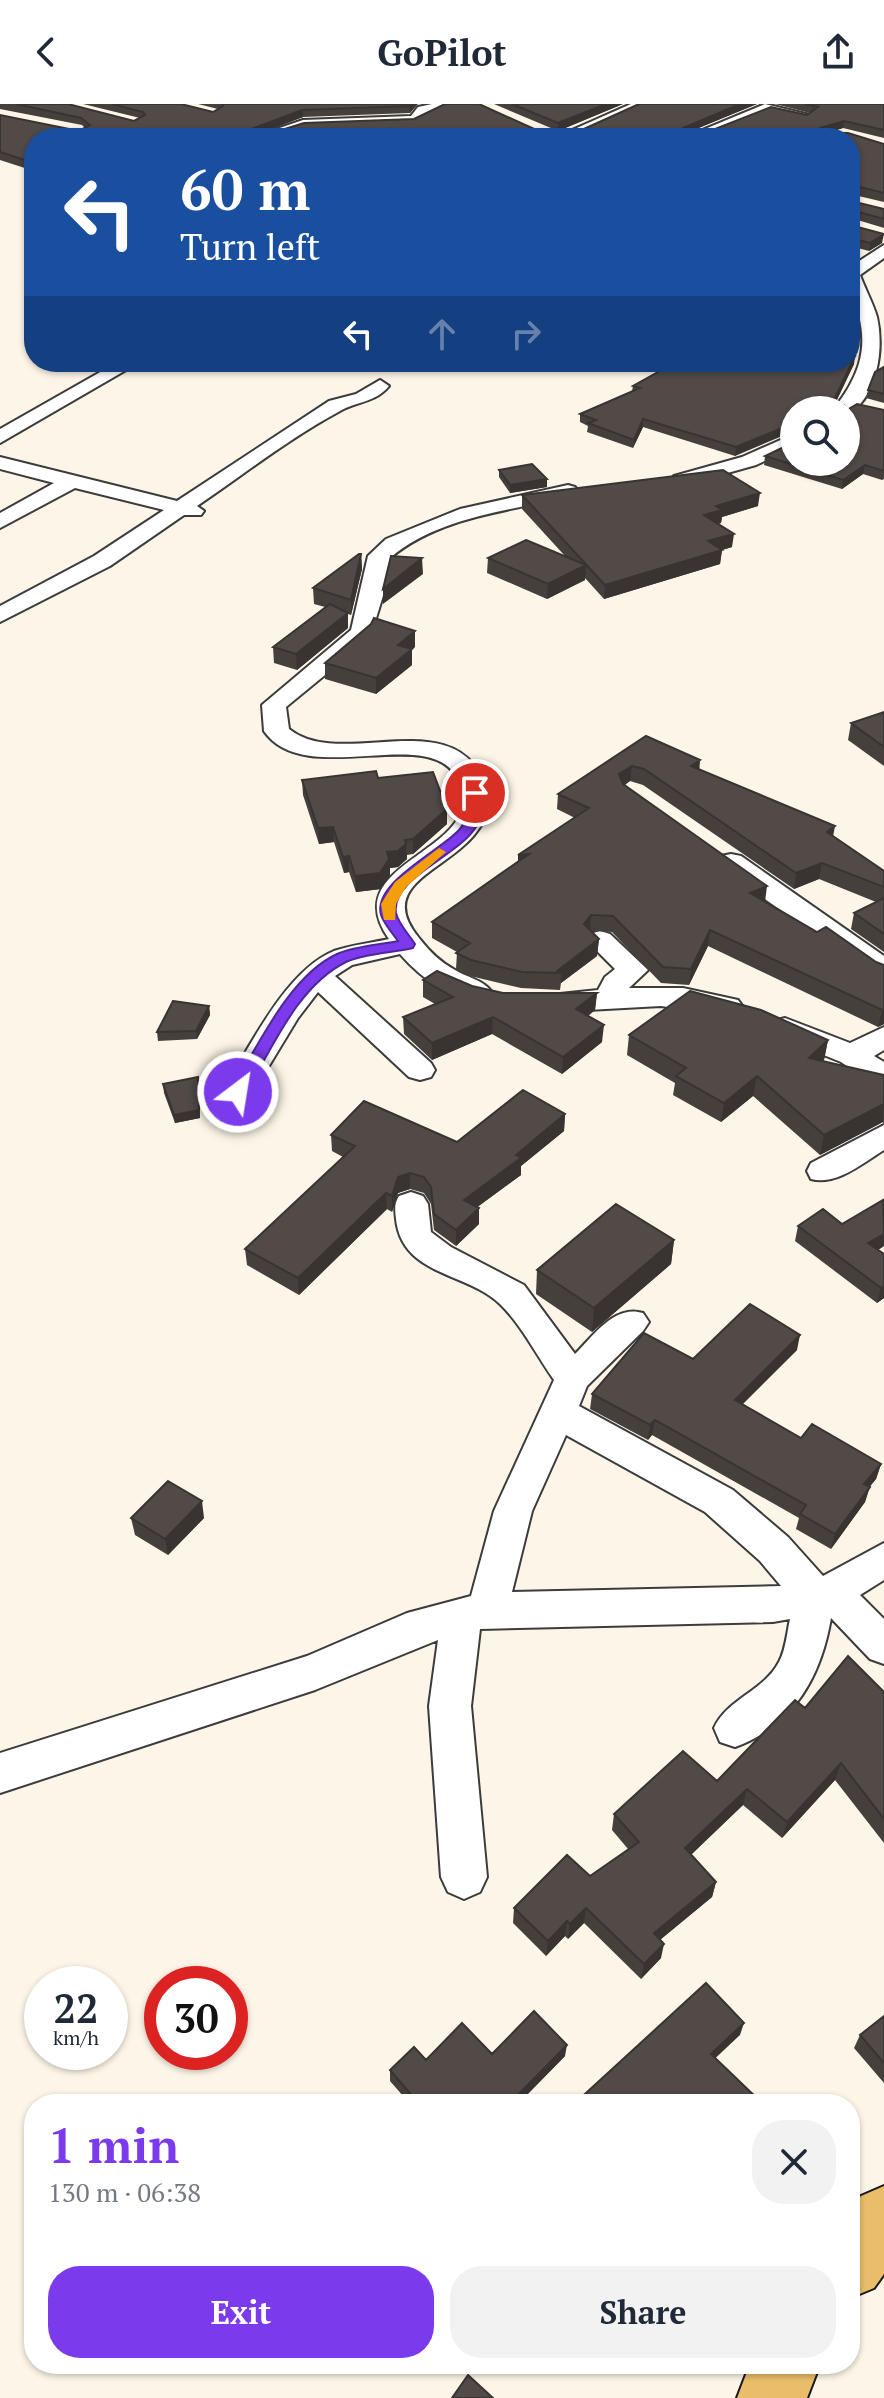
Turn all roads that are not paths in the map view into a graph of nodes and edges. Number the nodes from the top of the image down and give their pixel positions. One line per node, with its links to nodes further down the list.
1 (451, 104): 4 (street)
2 (643, 104): 5 (street)
3 (807, 116): 6 (street)
4 (282, 128)
5 (585, 128)
6 (715, 128)
7 (881, 256): 8 (street)
8 (860, 275)
9 (860, 287): 10 (street)
10 (876, 319): 12 (street)
11 (114, 372): 13 (street)
12 (859, 396)
13 (0, 437)
14 (780, 446): 18 (street)
15 (0, 463): 17 (street)
16 (285, 463): 20 (street)
17 (70, 482): 20 (street); 21 (street)
18 (651, 483)
19 (588, 489): 28 (street)
20 (181, 508): 22 (street); 23 (street)
21 (0, 522)
22 (46, 594): 23 (street); 24 (street)
23 (71, 600): 25 (street)
24 (0, 615)
25 (0, 635)
26 (708, 845): 29 (street)
27 (600, 940): 31 (street)
28 (408, 944): 30 (street); 31 (street)
29 (884, 970)
30 (317, 975): 34 (street); 36 (street)
31 (611, 996): 33 (street)
32 (884, 1037): 33 (street)
33 (852, 1055): 35 (street)
34 (420, 1070)
35 (884, 1077)
36 (238, 1092)
37 (884, 1136): 38 (street)
38 (823, 1171)
39 (411, 1204): 41 (street)
40 (631, 1322): 41 (street)
41 (573, 1378): 42 (street)
42 (559, 1413): 44 (street); 45 (street)
43 (884, 1560): 44 (street)
44 (822, 1594): 45 (street); 46 (street); 47 (street)
45 (474, 1614): 48 (street); 49 (street)
46 (884, 1646)
47 (735, 1728)
48 (0, 1773)
49 (464, 1877)
50 (884, 2219): 51 (main road)
51 (860, 2251)
52 (781, 2374): 53 (main road)
53 (772, 2398)

